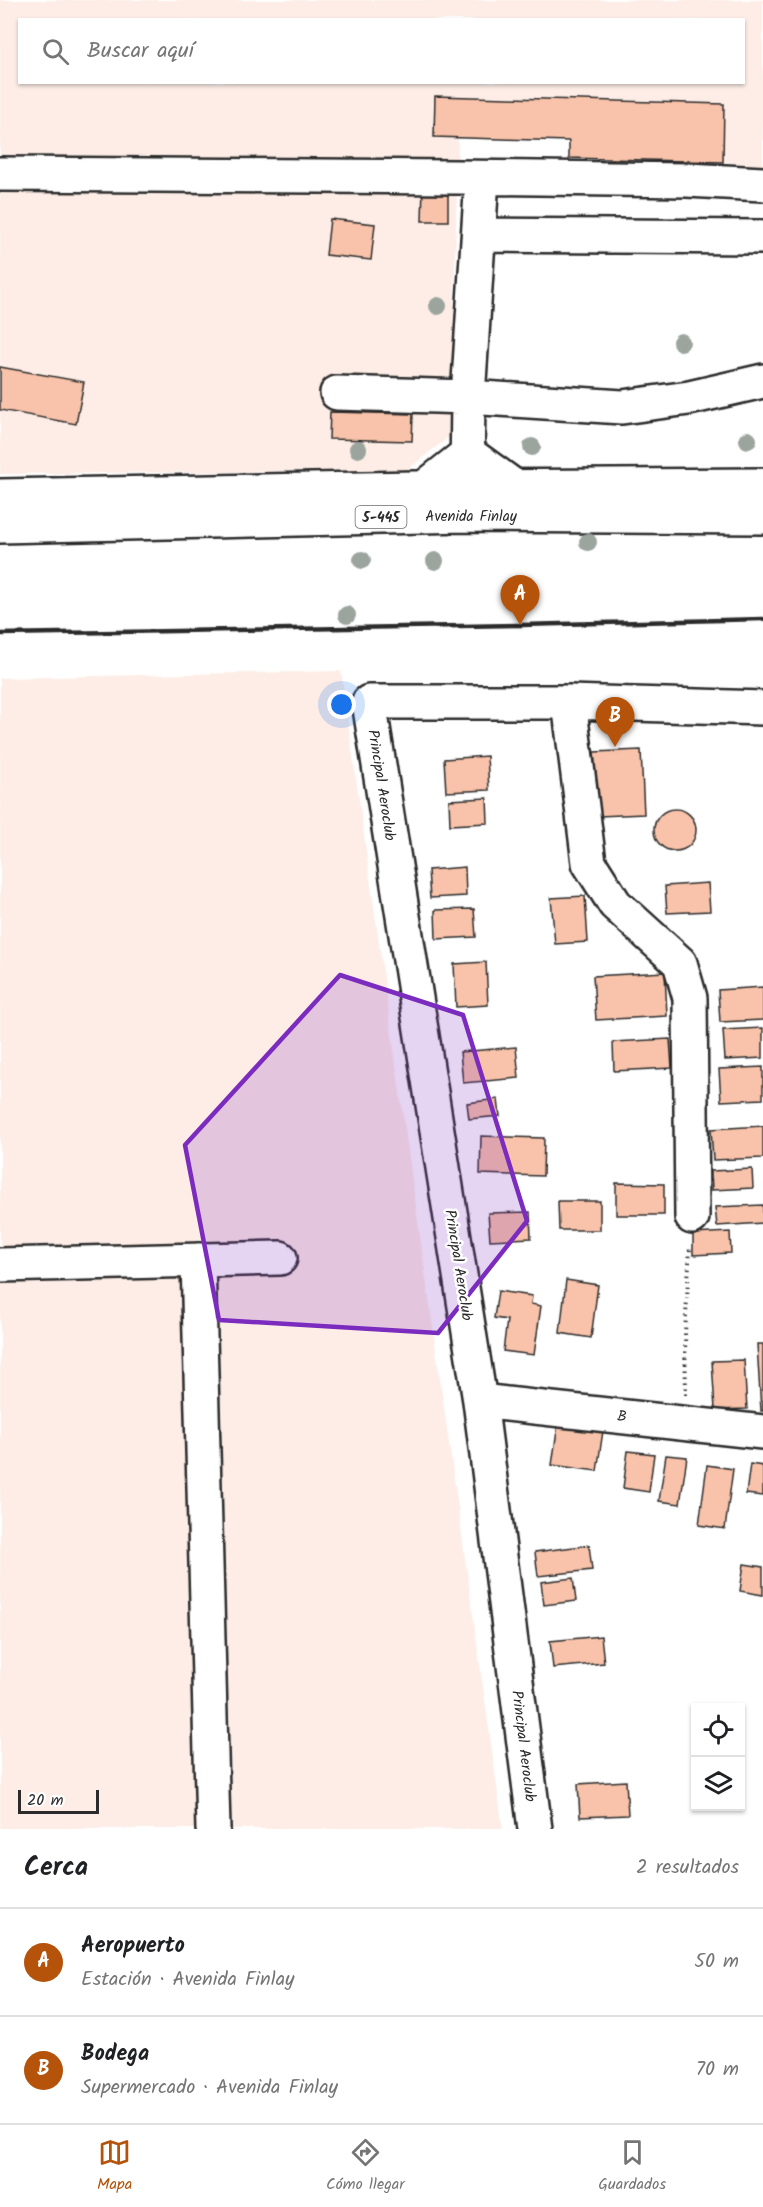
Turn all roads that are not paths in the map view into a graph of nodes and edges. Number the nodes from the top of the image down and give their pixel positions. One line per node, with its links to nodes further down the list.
1 (0, 174): 2 (main road)
2 (482, 178): 3 (main road); 4 (main road)
3 (763, 184)
4 (479, 235): 5 (main road); 8 (main road)
5 (763, 237)
6 (763, 381): 8 (main road)
7 (337, 393): 8 (main road)
8 (468, 397): 9 (main road)
9 (468, 453): 11 (main road); 12 (main road); 14 (main road)
10 (763, 486): 11 (main road, Avenida Finlay / 5-445)
11 (515, 487): 14 (main road, Avenida Finlay / 5-445)
12 (424, 488): 13 (main road, Avenida Finlay / 5-445); 14 (main road, Avenida Finlay / 5-445)
13 (0, 496)
14 (466, 501): 15 (main road, Avenida Finlay / 5-445); 16 (main road, Avenida Finlay / 5-445)
15 (763, 517)
16 (0, 526)
17 (569, 702): 18 (main road); 19 (main road); 23 (main road, Principal Aeroclub)
18 (763, 708)
19 (692, 1217)
20 (280, 1258): 21 (main road)
21 (198, 1260): 22 (main road); 25 (main road)
22 (0, 1265)
23 (480, 1401): 24 (main road, B); 26 (main road, Principal Aeroclub)
24 (763, 1432)
25 (213, 1829)
26 (535, 1829)

